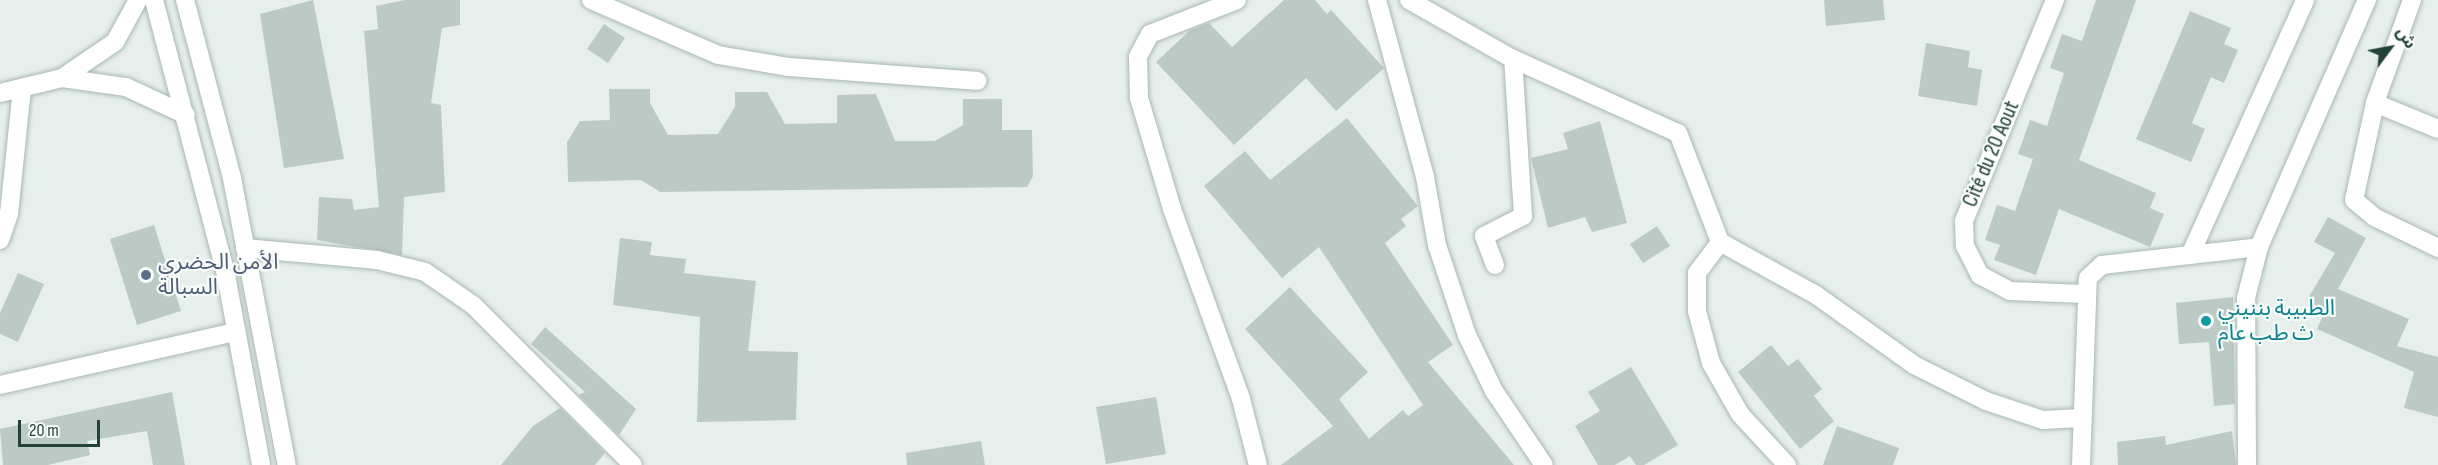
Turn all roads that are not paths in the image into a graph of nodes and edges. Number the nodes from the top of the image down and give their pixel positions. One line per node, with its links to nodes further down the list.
1 (138, 0): 13 (street)
2 (154, 0): 18 (street)
3 (185, 0): 23 (street)
4 (591, 0): 14 (street)
5 (1237, 0): 34 (street)
6 (1377, 0): 35 (street)
7 (1409, 0): 12 (street)
8 (2055, 0): 27 (street, Cité du 20 Aout)
9 (2305, 0): 25 (street)
10 (2367, 0): 22 (street)
11 (2412, 0): 17 (street)
12 (1513, 59): 21 (street); 26 (street)
13 (62, 78): 15 (street); 18 (street)
14 (977, 81)
15 (22, 88): 16 (street); 20 (street)
16 (0, 93)
17 (2375, 103): 19 (street); 24 (street)
18 (186, 115): 28 (street)
19 (2438, 129)
20 (0, 240)
21 (1720, 242): 30 (street); 36 (street)
22 (2259, 247): 25 (street); 38 (street)
23 (245, 248): 32 (street); 33 (street)
24 (2438, 248)
25 (2192, 254): 27 (street)
26 (1495, 265)
27 (2084, 294): 30 (street)
28 (236, 332): 29 (street); 31 (street)
29 (0, 385)
30 (2080, 418): 37 (street)
31 (261, 465)
32 (287, 465)
33 (633, 465)
34 (1257, 465)
35 (1544, 465)
36 (1787, 465)
37 (2081, 465)
38 (2247, 465)

